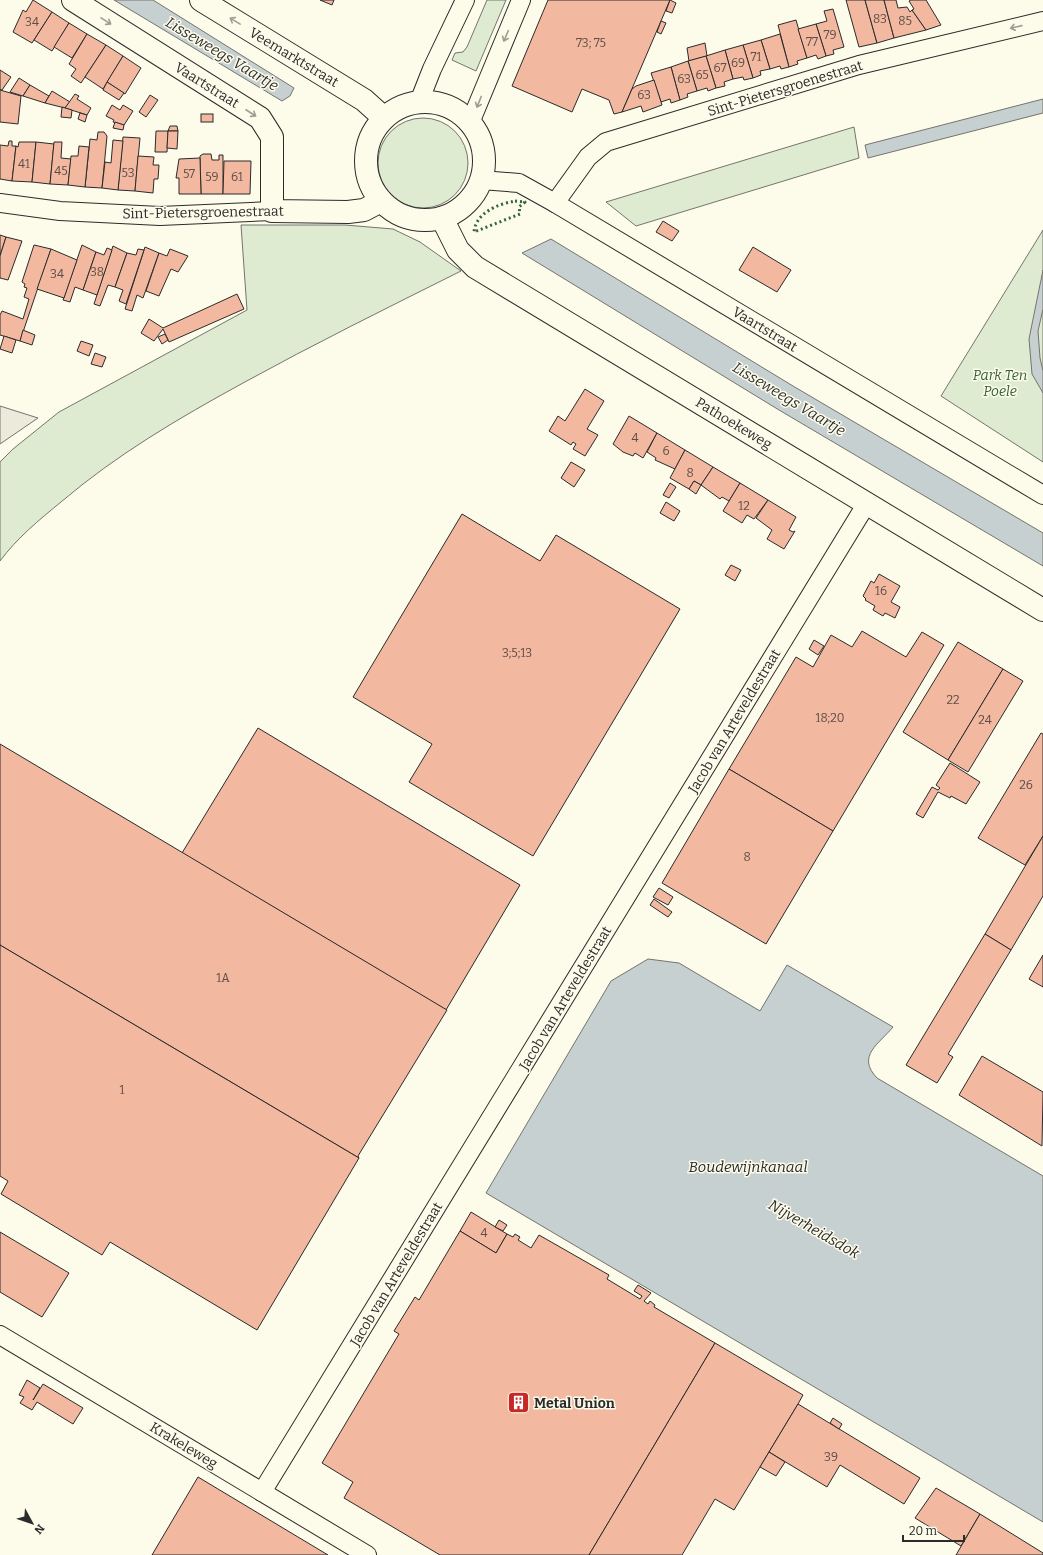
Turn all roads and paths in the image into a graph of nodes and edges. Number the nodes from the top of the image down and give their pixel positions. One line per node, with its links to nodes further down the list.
1 (73, 0): 13 (main road, Vaartstraat, one-way to 13)
2 (200, 0): 7 (main road, Veemarktstraat, one-way to 2)
3 (466, 0): 6 (street)
4 (521, 0): 8 (street, one-way to 8)
5 (1043, 21): 12 (street, Sint-Pietersgroenestraat, one-way to 12)
6 (419, 102): 7 (main road); 8 (main road)
7 (384, 118): 10 (main road)
8 (470, 123): 9 (main road)
9 (481, 180): 12 (street, Vaartstraat); 14 (main road)
10 (381, 201): 13 (main road, Sint-Pietersgroenestraat); 14 (main road)
11 (0, 203): 13 (street, Sint-Pietersgroenestraat)
12 (555, 203): 15 (street, Vaartstraat)
13 (272, 211)
14 (442, 218): 16 (main road, Pathoekeweg)
15 (1043, 496)
16 (867, 503): 17 (main road, Pathoekeweg); 19 (street, Jacob van Arteveldestraat)
17 (1043, 610)
18 (0, 1335): 19 (street, Krakeleweg)
19 (262, 1492): 20 (street, Krakeleweg)
20 (367, 1555)

